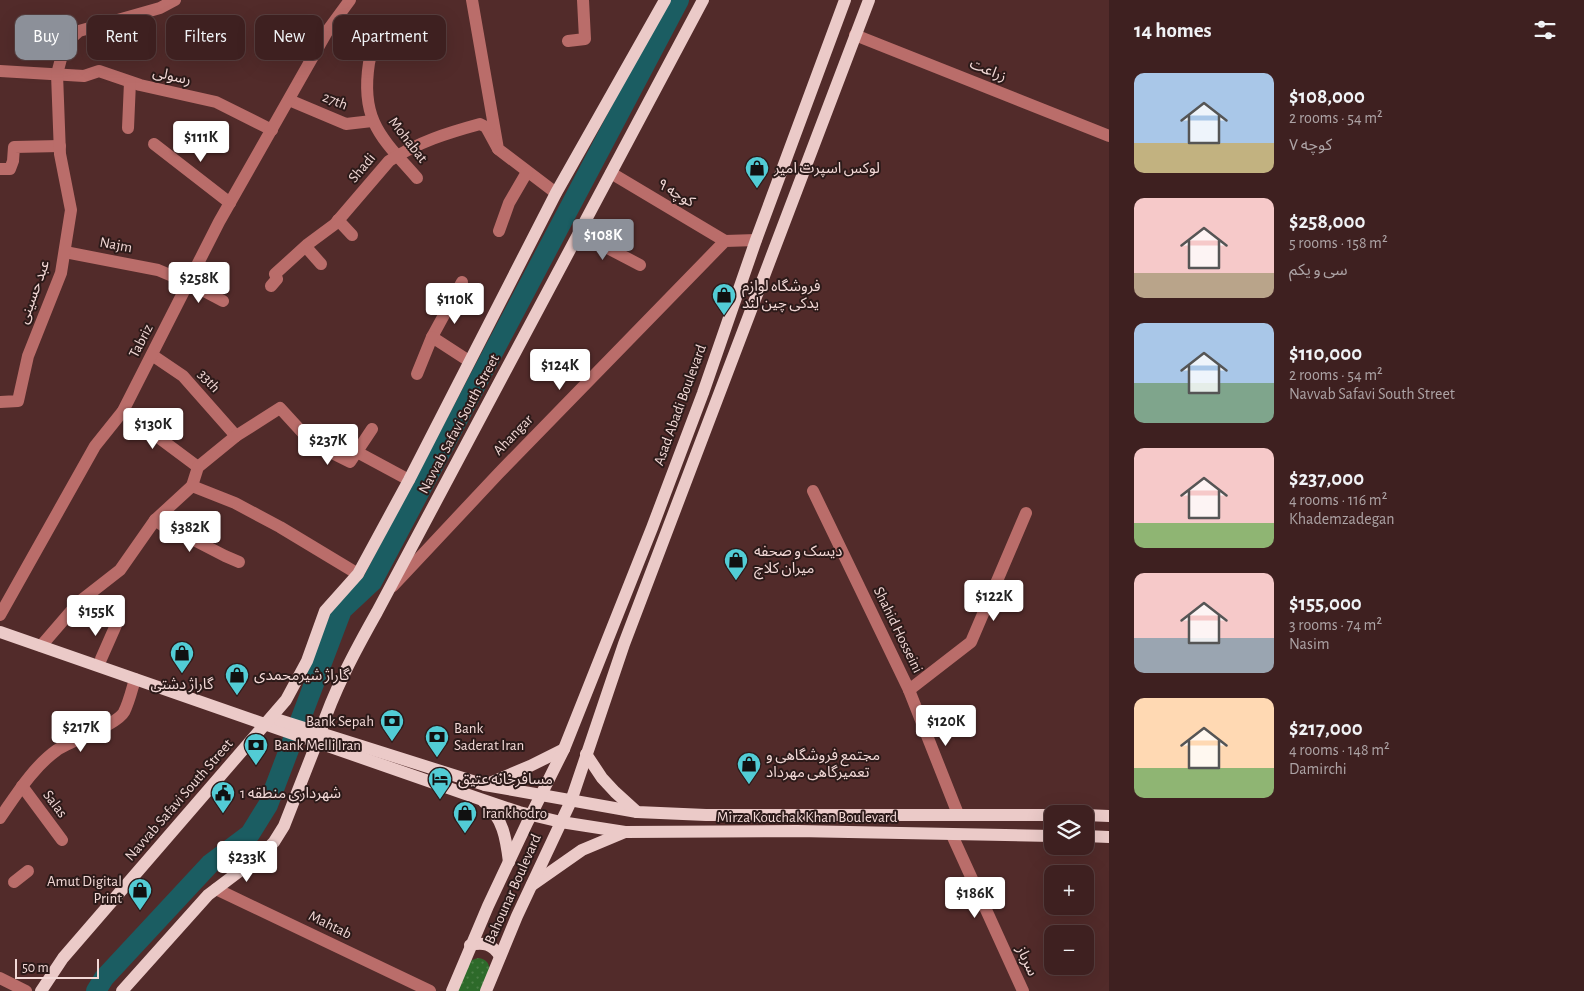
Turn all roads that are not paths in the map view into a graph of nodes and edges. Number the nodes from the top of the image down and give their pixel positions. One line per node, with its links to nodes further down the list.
1 (175, 0): 13 (street)
2 (350, 0): 15 (street, Tabriz)
3 (472, 0): 22 (street)
4 (583, 0): 10 (street)
5 (665, 0): 30 (main road, Navvab Safavi South Street)
6 (703, 0): 27 (main road, Navvab Safavi South Street)
7 (845, 0): 25 (main road, Asad Abadi Boulevard)
8 (869, 0): 9 (main road)
9 (856, 34): 19 (street, زراعت); 28 (main road)
10 (568, 41)
11 (369, 60): 16 (street, Mohabat)
12 (0, 71): 13 (street, رسولی)
13 (57, 74): 14 (street, رسولی); 21 (street, عبد حسینی)
14 (130, 82): 17 (street); 18 (street, رسولی)
15 (289, 100): 16 (street, 27th); 18 (street, Tabriz)
16 (372, 121): 23 (street, Mohabat)
17 (128, 128)
18 (272, 130): 31 (street, Tabriz)
19 (1109, 136)
20 (154, 144): 31 (street)
21 (60, 146): 24 (street); 39 (street, عبد حسینی)
22 (498, 149): 23 (street, Shadi); 26 (street)
23 (397, 156): 29 (street, Mohabat); 32 (street, Shadi)
24 (0, 169)
25 (782, 169): 28 (main road); 36 (main road, Asad Abadi Boulevard)
26 (527, 172): 30 (street); 33 (street)
27 (611, 173): 34 (main road, Navvab Safavi South Street); 37 (street, کوچه ۹)
28 (801, 177): 75 (main road)
29 (417, 178)
30 (556, 193): 48 (main road, Navvab Safavi South Street)
31 (230, 204): 43 (street, Tabriz)
32 (338, 220): 35 (street); 38 (street, Shadi)
33 (499, 231)
34 (579, 233): 41 (street); 63 (main road, Navvab Safavi South Street)
35 (352, 235)
36 (756, 240): 37 (street); 74 (main road, Asad Abadi Boulevard)
37 (725, 241): 63 (street, Ahangar)
38 (306, 247): 40 (street); 44 (street, Shadi)
39 (65, 252): 43 (street, Najm); 50 (street, عبد حسینی)
40 (320, 264)
41 (640, 265)
42 (462, 282): 46 (street)
43 (189, 283): 45 (street, Najm); 47 (street, Tabriz)
44 (271, 286)
45 (223, 301)
46 (432, 337): 48 (street); 49 (street)
47 (152, 355): 51 (street, Tabriz); 53 (street, 33th)
48 (469, 361): 56 (main road, Navvab Safavi South Street)
49 (417, 374)
50 (0, 402)
51 (123, 411): 55 (street); 64 (street, Tabriz)
52 (372, 429): 54 (street)
53 (236, 436): 54 (street); 55 (street)
54 (357, 452): 56 (street)
55 (198, 466): 57 (street)
56 (409, 480): 62 (main road, Navvab Safavi South Street)
57 (192, 486): 60 (street); 62 (street)
58 (813, 491): 71 (street, Shahid Hosseini)
59 (1026, 513): 71 (street)
60 (155, 520): 61 (street); 68 (street)
61 (239, 562)
62 (358, 574): 72 (main road, Navvab Safavi South Street)
63 (388, 591): 73 (main road, Navvab Safavi South Street)
64 (0, 615)
65 (0, 625): 68 (main road)
66 (116, 625): 69 (street)
67 (0, 632): 68 (main road)
68 (43, 643): 69 (main road); 70 (main road)
69 (101, 659): 70 (main road)
70 (136, 675): 72 (main road); 77 (street)
71 (909, 690): 82 (street, Shahid Hosseini)
72 (272, 722): 73 (main road); 106 (main road, Navvab Safavi South Street)
73 (315, 736): 76 (main road, Mirza Kouchak Khan Boulevard); 79 (main road, Mirza Kouchak Khan Boulevard); 101 (main road, Navvab Safavi South Street)
74 (564, 749): 76 (main road); 78 (main road, Asad Abadi Boulevard)
75 (586, 754): 80 (main road); 81 (main road)
76 (485, 785): 78 (main road, Mirza Kouchak Khan Boulevard)
77 (22, 786): 88 (street); 96 (street, Salas)
78 (542, 795): 80 (main road, Mirza Kouchak Khan Boulevard); 83 (main road, Asad Abadi Boulevard)
79 (480, 799): 83 (main road, Mirza Kouchak Khan Boulevard); 97 (main road)
80 (571, 801): 81 (main road, Mirza Kouchak Khan Boulevard); 89 (main road, Bahounar Boulevard)
81 (637, 812): 84 (main road, Mirza Kouchak Khan Boulevard)
82 (958, 814): 84 (main road, Mirza Kouchak Khan Boulevard); 85 (main road, Mirza Kouchak Khan Boulevard)
83 (531, 815): 89 (main road, Mirza Kouchak Khan Boulevard); 97 (main road, Bahounar Boulevard)
84 (706, 815): 91 (main road)
85 (1044, 815)
86 (1094, 816): 87 (main road)
87 (1109, 816)
88 (0, 818)
89 (561, 822): 90 (main road, Mirza Kouchak Khan Boulevard); 100 (main road, Bahounar Boulevard)
90 (625, 832): 91 (main road, Mirza Kouchak Khan Boulevard); 100 (main road)
91 (708, 832): 92 (main road, Mirza Kouchak Khan Boulevard)
92 (952, 835): 93 (main road, Mirza Kouchak Khan Boulevard); 111 (street, سرباز)
93 (1044, 836)
94 (1094, 836): 95 (main road)
95 (1109, 837)
96 (62, 840)
97 (509, 862): 102 (main road, Bahounar Boulevard)
98 (28, 871): 99 (street)
99 (14, 882)
100 (530, 887): 103 (main road, Bahounar Boulevard)
101 (216, 889): 107 (main road, Navvab Safavi South Street); 108 (street, Mahtab)
102 (470, 945): 103 (main road); 109 (main road, Bahounar Boulevard)
103 (500, 956): 110 (main road, Bahounar Boulevard)
104 (0, 978): 105 (street)
105 (26, 991)
106 (41, 991)
107 (122, 991)
108 (430, 991)
109 (452, 991)
110 (486, 991)
111 (1023, 991)

